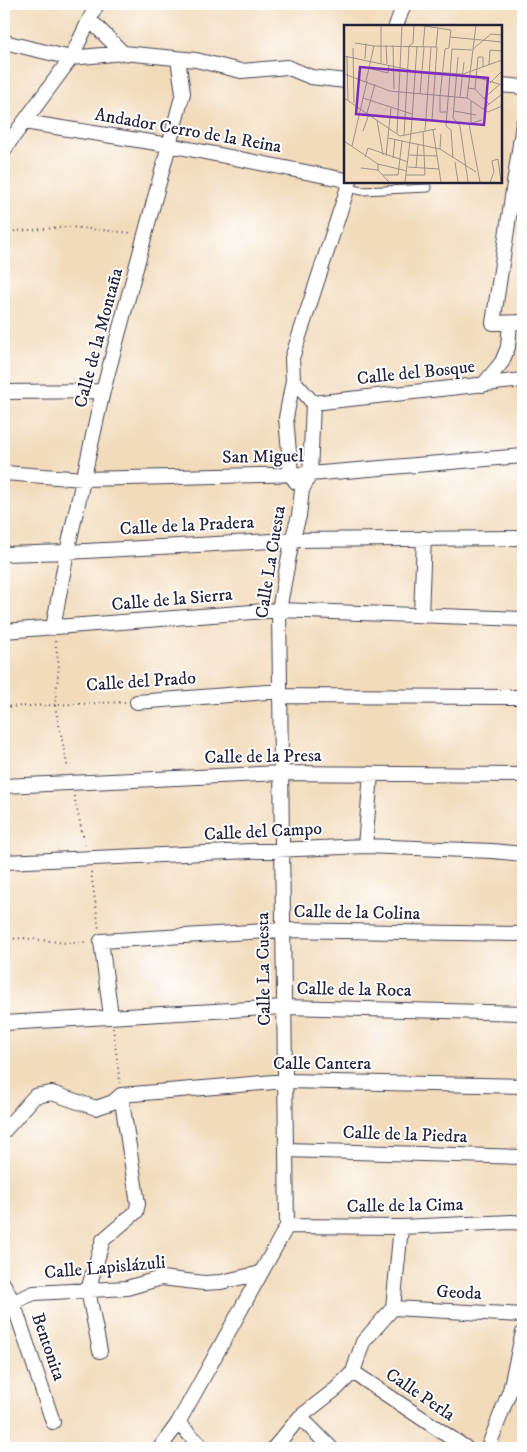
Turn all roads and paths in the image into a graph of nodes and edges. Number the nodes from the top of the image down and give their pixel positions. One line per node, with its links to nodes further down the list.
1 (97, 4): 3 (street)
2 (404, 4): 4 (street)
3 (90, 20): 6 (street); 7 (street)
4 (396, 25)
5 (4, 42): 7 (street)
6 (123, 53): 7 (street); 8 (street)
7 (71, 58): 12 (street)
8 (178, 59): 9 (street); 15 (street, Calle de la Montaña)
9 (344, 81)
10 (502, 84): 11 (street)
11 (523, 87)
12 (24, 122): 14 (street); 15 (street, Andador Cerro de la Reina)
13 (523, 124): 20 (street)
14 (6, 144)
15 (169, 145): 16 (street, Andador Cerro de la Reina); 19 (street, Calle de la Montaña)
16 (348, 183): 17 (lane); 21 (street)
17 (428, 188)
18 (4, 232): 19 (path)
19 (145, 235): 24 (street, Calle de la Montaña)
20 (517, 323): 23 (street)
21 (293, 380): 26 (street); 30 (street)
22 (523, 380): 23 (street, Calle del Bosque)
23 (483, 385): 26 (street, Calle del Bosque)
24 (103, 391): 25 (street); 31 (street, Calle de la Montaña)
25 (4, 392)
26 (313, 403): 29 (street, Calle La Cuesta)
27 (523, 456): 29 (street, San Miguel)
28 (4, 473): 31 (street, San Miguel)
29 (310, 474): 30 (street, San Miguel); 32 (street, Calle La Cuesta)
30 (291, 475): 31 (street, San Miguel); 32 (street, Calle La Cuesta)
31 (83, 479): 36 (street, Calle de la Montaña)
32 (302, 490): 35 (street, Calle La Cuesta)
33 (424, 538): 34 (street, Calle de la Pradera); 35 (street, Calle de la Pradera); 39 (street)
34 (523, 538)
35 (292, 540): 36 (street, Calle de la Pradera); 38 (street, Calle La Cuesta)
36 (67, 552): 37 (street, Calle de la Pradera); 41 (street, Calle de la Montaña)
37 (4, 554)
38 (279, 610): 39 (street, Calle de la Sierra); 41 (street, Calle de la Sierra); 43 (street, Calle La Cuesta)
39 (421, 615): 40 (street, Calle de la Sierra)
40 (523, 619)
41 (53, 628): 42 (street, Calle de la Sierra)
42 (4, 631)
43 (280, 693): 44 (street, Calle del Prado); 45 (street, Calle del Prado); 47 (street, Calle La Cuesta)
44 (523, 697)
45 (137, 702): 46 (path, Calle del Prado)
46 (4, 707)
47 (281, 773): 48 (street, Calle de la Presa); 50 (street, Calle de la Presa); 52 (street, Calle La Cuesta)
48 (371, 774): 49 (street, Calle de la Presa); 51 (street)
49 (523, 775)
50 (4, 786)
51 (366, 846): 52 (street, Calle del Campo); 53 (street, Calle del Campo)
52 (282, 850): 54 (street, Calle del Campo); 55 (street, Calle La Cuesta)
53 (523, 854)
54 (5, 862)
55 (283, 930): 56 (street, Calle de la Colina); 58 (street, Calle de la Colina); 59 (street, Calle La Cuesta)
56 (523, 934)
57 (4, 939): 58 (path)
58 (101, 941): 61 (street)
59 (284, 1007): 60 (street, Calle de la Roca); 61 (street, Calle de la Roca); 63 (street, Calle La Cuesta)
60 (523, 1013)
61 (111, 1016): 62 (street, Calle de la Roca); 65 (path)
62 (4, 1023)
63 (285, 1081): 64 (street, Calle Cantera); 65 (street, Calle Cantera); 67 (street, Calle La Cuesta)
64 (523, 1086)
65 (121, 1095): 66 (street); 74 (street)
66 (4, 1131)
67 (286, 1150): 68 (street, Calle de la Piedra); 70 (street, Calle La Cuesta)
68 (523, 1157)
69 (523, 1223): 71 (street, Calle de la Cima)
70 (287, 1226): 71 (street, Calle de la Cima); 72 (street)
71 (401, 1227): 76 (street)
72 (260, 1273): 74 (street, Calle Lapislázuli); 83 (street)
73 (4, 1285): 75 (street, Bentonita)
74 (88, 1290): 75 (street, Calle Lapislázuli); 79 (street)
75 (13, 1302): 82 (street, Bentonita)
76 (393, 1308): 77 (street, Geoda); 80 (street)
77 (523, 1315)
78 (523, 1332): 89 (street)
79 (100, 1351)
80 (353, 1372): 81 (street); 88 (street, Calle Perla)
81 (300, 1417): 86 (street); 87 (street)
82 (53, 1422)
83 (178, 1423): 84 (street); 85 (street)
84 (160, 1448)
85 (203, 1448)
86 (274, 1448)
87 (331, 1448)
88 (466, 1448)
89 (488, 1448)

